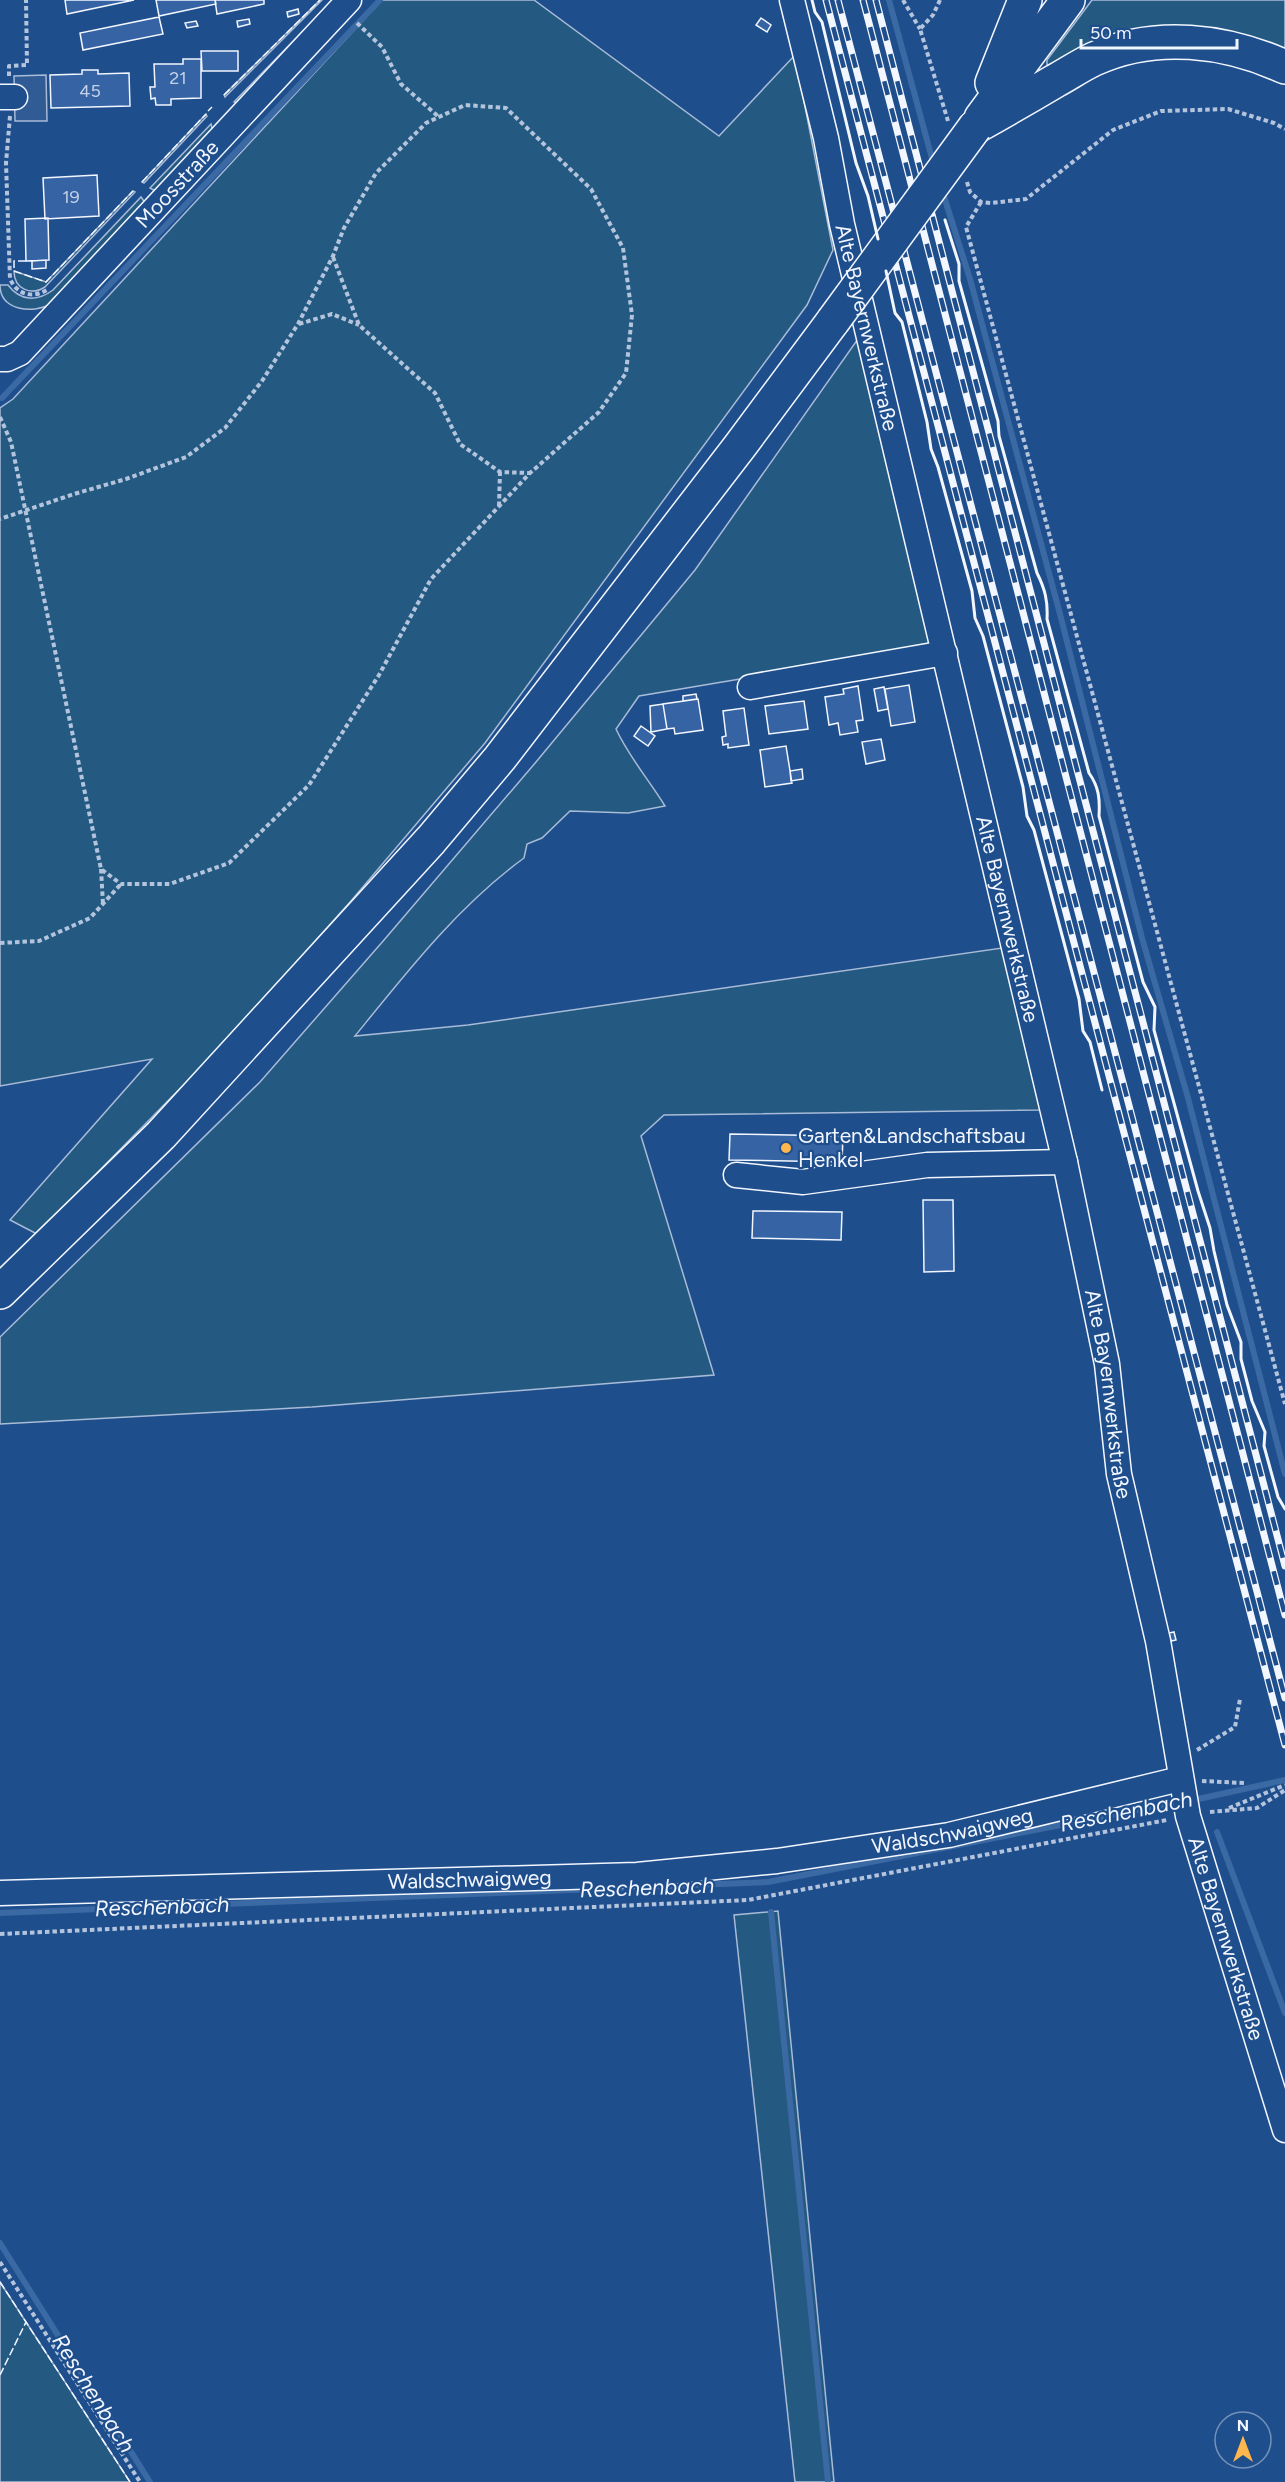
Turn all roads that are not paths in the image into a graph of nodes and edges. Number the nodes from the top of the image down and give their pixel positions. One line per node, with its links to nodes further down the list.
1 (792, 0): 8 (street, Alte Bayernwerkstraße)
2 (1025, 0): 6 (highway)
3 (1068, 0): 6 (highway)
4 (345, 4): 7 (street, Moosstraße)
5 (1285, 67): 6 (highway)
6 (963, 127): 12 (highway, bridge)
7 (0, 359)
8 (945, 653): 9 (street); 10 (street, Alte Bayernwerkstraße)
9 (750, 687)
10 (1065, 1162): 11 (street); 13 (street, Alte Bayernwerkstraße)
11 (736, 1175)
12 (0, 1292)
13 (1180, 1778): 14 (street, Waldschwaigweg); 15 (street, Alte Bayernwerkstraße)
14 (0, 1893)
15 (1285, 2130)

